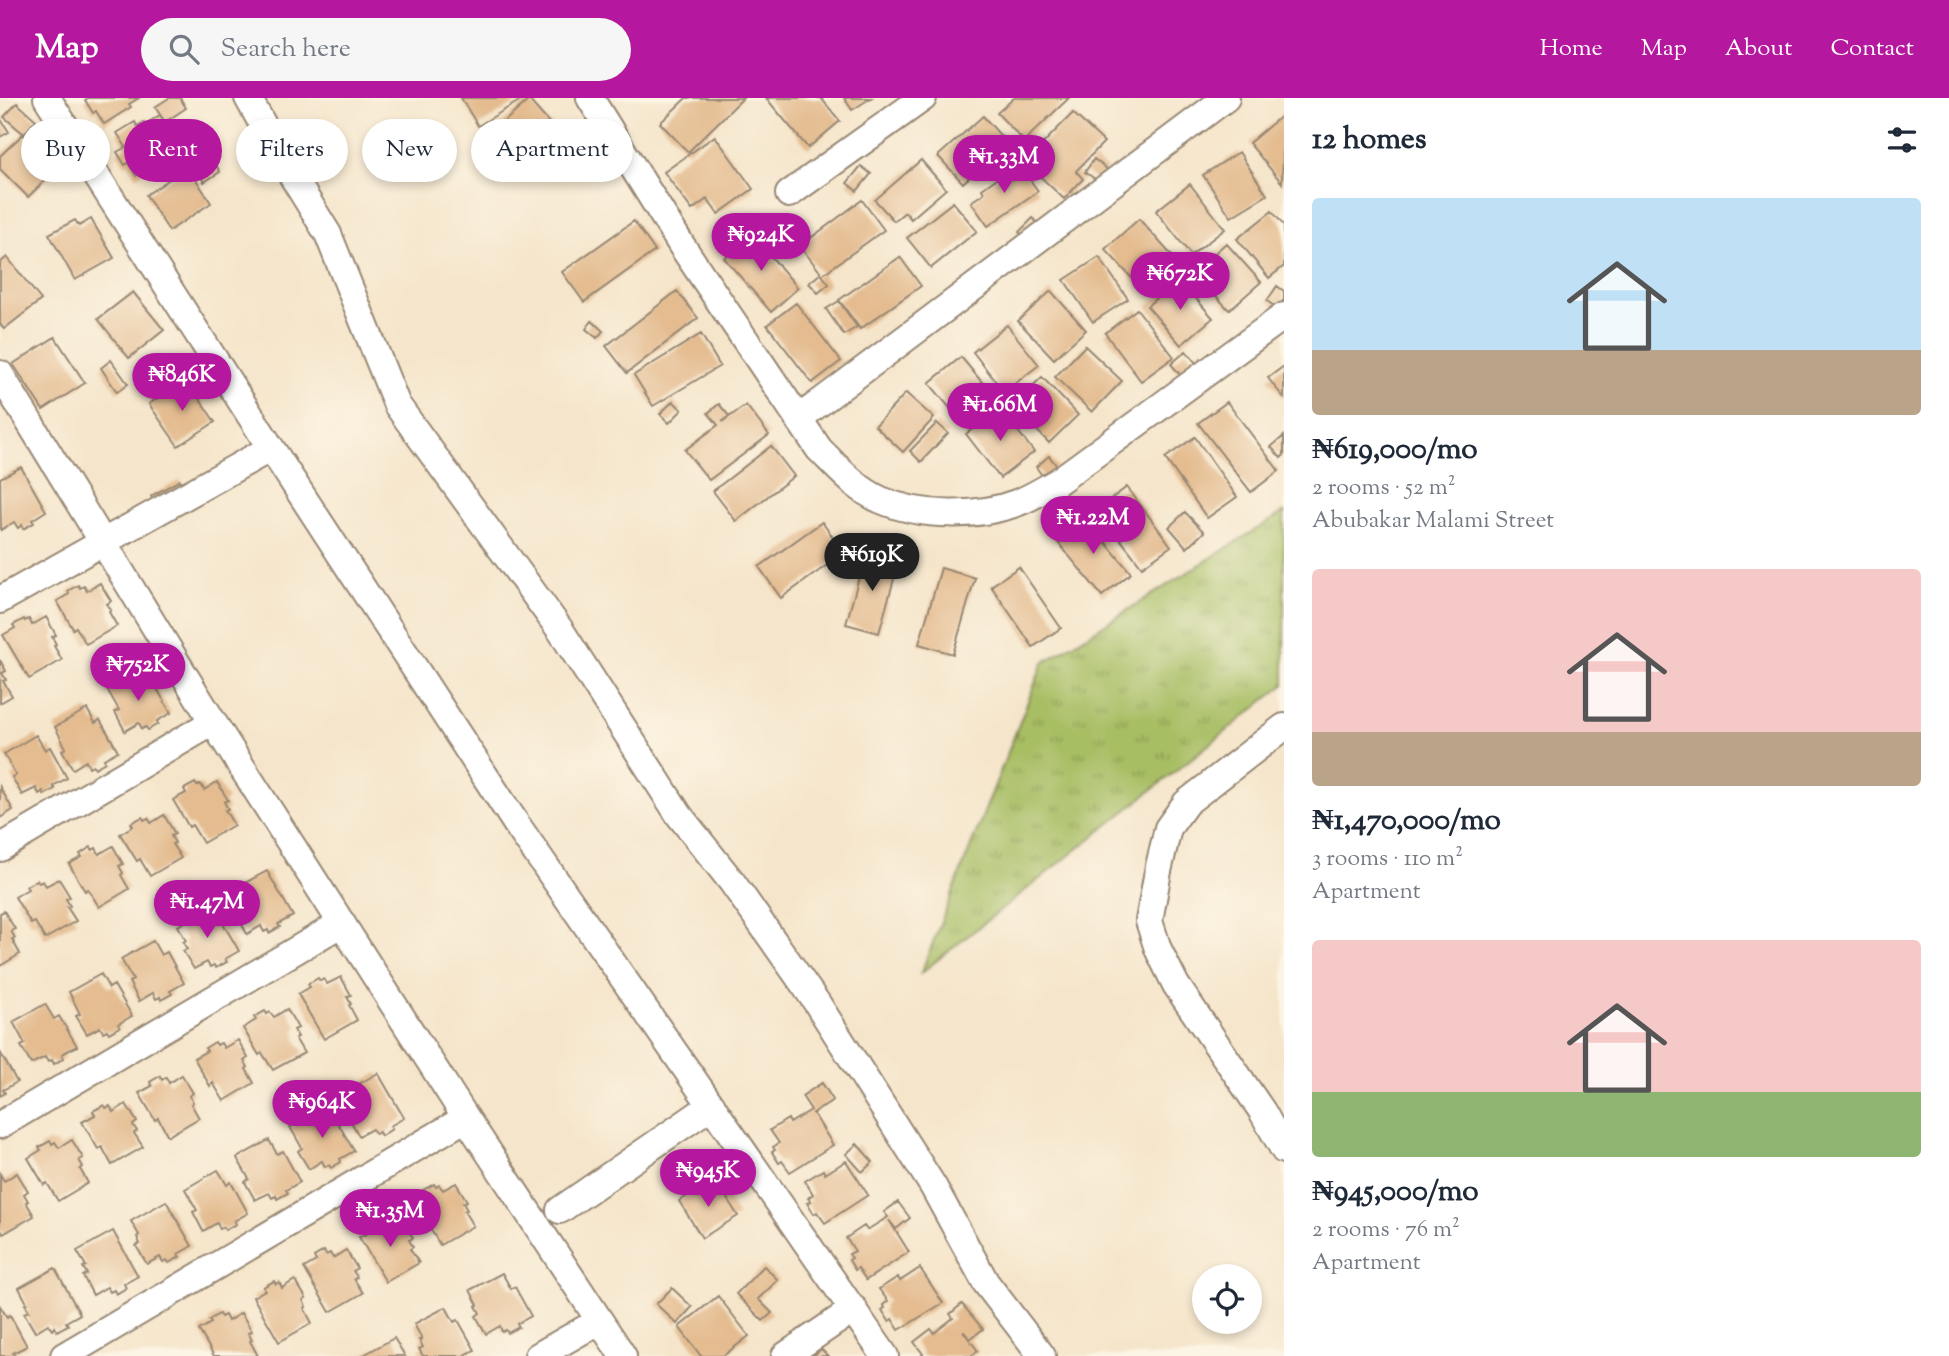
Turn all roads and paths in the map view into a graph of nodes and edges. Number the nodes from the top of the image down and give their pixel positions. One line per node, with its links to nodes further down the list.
1 (47, 98): 10 (street)
2 (248, 98): 29 (street)
3 (590, 98): 9 (street)
4 (923, 98): 6 (street)
5 (1226, 98): 9 (street)
6 (789, 194)
7 (1284, 316): 9 (street)
8 (0, 374): 11 (street)
9 (798, 419)
10 (271, 448): 11 (street); 17 (street)
11 (103, 543): 12 (street); 13 (street)
12 (0, 600)
13 (213, 722): 15 (street); 16 (street)
14 (1284, 727): 20 (street)
15 (0, 848)
16 (342, 923): 18 (street); 19 (street)
17 (712, 1105): 21 (street); 22 (street)
18 (466, 1118): 23 (street); 24 (street)
19 (0, 1125)
20 (1284, 1150)
21 (560, 1210)
22 (853, 1309): 27 (street); 28 (street)
23 (599, 1321): 25 (street); 26 (street)
24 (64, 1356)
25 (538, 1356)
26 (623, 1356)
27 (785, 1356)
28 (885, 1356)
29 (1042, 1356)

